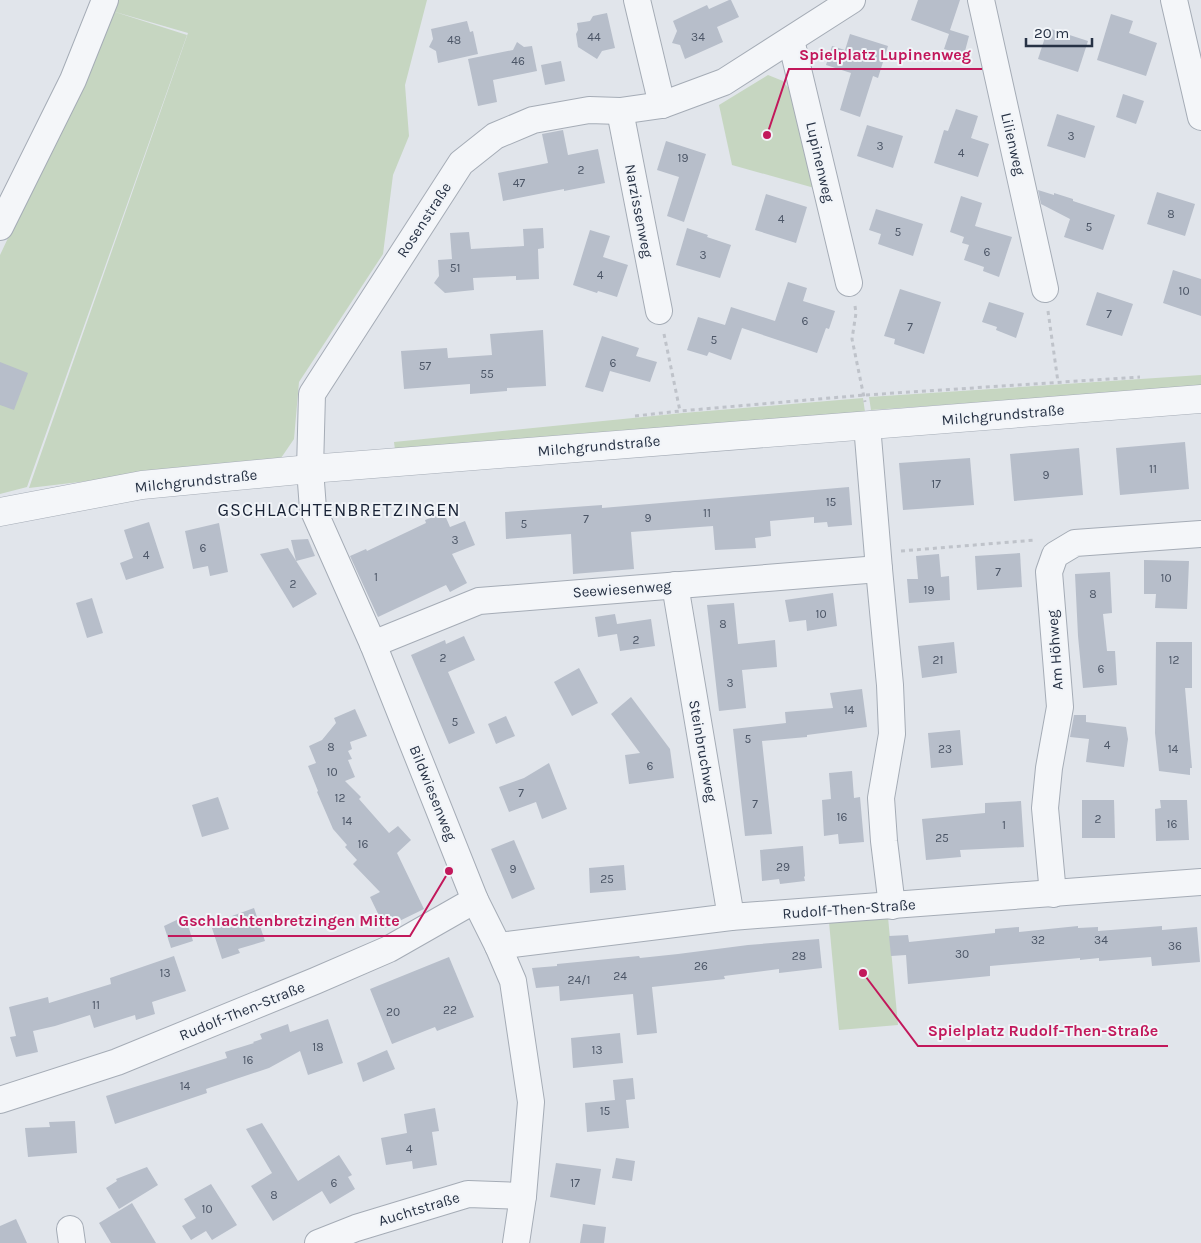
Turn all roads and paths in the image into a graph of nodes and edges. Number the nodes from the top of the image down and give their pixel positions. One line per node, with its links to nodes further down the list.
1 (105, 0): 10 (street)
2 (637, 0): 7 (street)
3 (852, 0): 6 (street, Rosenstraße)
4 (981, 0): 12 (street, Lilienweg)
5 (1174, 0): 9 (street)
6 (791, 40): 7 (street, Rosenstraße); 11 (street, Lupinenweg)
7 (662, 105): 8 (street, Rosenstraße)
8 (620, 111): 13 (street, Narzissenweg); 21 (street, Rosenstraße)
9 (1201, 117)
10 (0, 227)
11 (849, 283): 16 (path)
12 (1045, 289): 15 (path)
13 (659, 311): 18 (path)
14 (1144, 376): 15 (path)
15 (1058, 382): 16 (path)
16 (865, 396): 18 (path)
17 (1201, 399): 20 (street, Milchgrundstraße)
18 (680, 411): 19 (path)
19 (631, 417)
20 (868, 425): 21 (street, Milchgrundstraße); 25 (street)
21 (310, 469): 22 (street, Milchgrundstraße); 27 (street, Bildwiesenweg)
22 (0, 512)
23 (1201, 534): 24 (street)
24 (1063, 550): 25 (path); 29 (street, Am Höhweg)
25 (878, 561): 26 (street, Seewiesenweg); 31 (street)
26 (675, 585): 27 (street, Seewiesenweg); 32 (street, Steinbruchweg)
27 (373, 644): 30 (street, Bildwiesenweg)
28 (1201, 882): 29 (street, Rudolf-Then-Straße)
29 (1054, 894): 31 (street, Rudolf-Then-Straße)
30 (475, 900): 33 (street, Bildwiesenweg); 34 (street, Rudolf-Then-Straße)
31 (892, 906): 32 (street, Rudolf-Then-Straße)
32 (731, 917): 33 (street, Rudolf-Then-Straße)
33 (498, 946): 35 (street, Bildwiesenweg)
34 (0, 1100)
35 (523, 1196): 36 (street, Auchtstraße); 37 (street, Bildwiesenweg)
36 (318, 1243)
37 (516, 1243)

